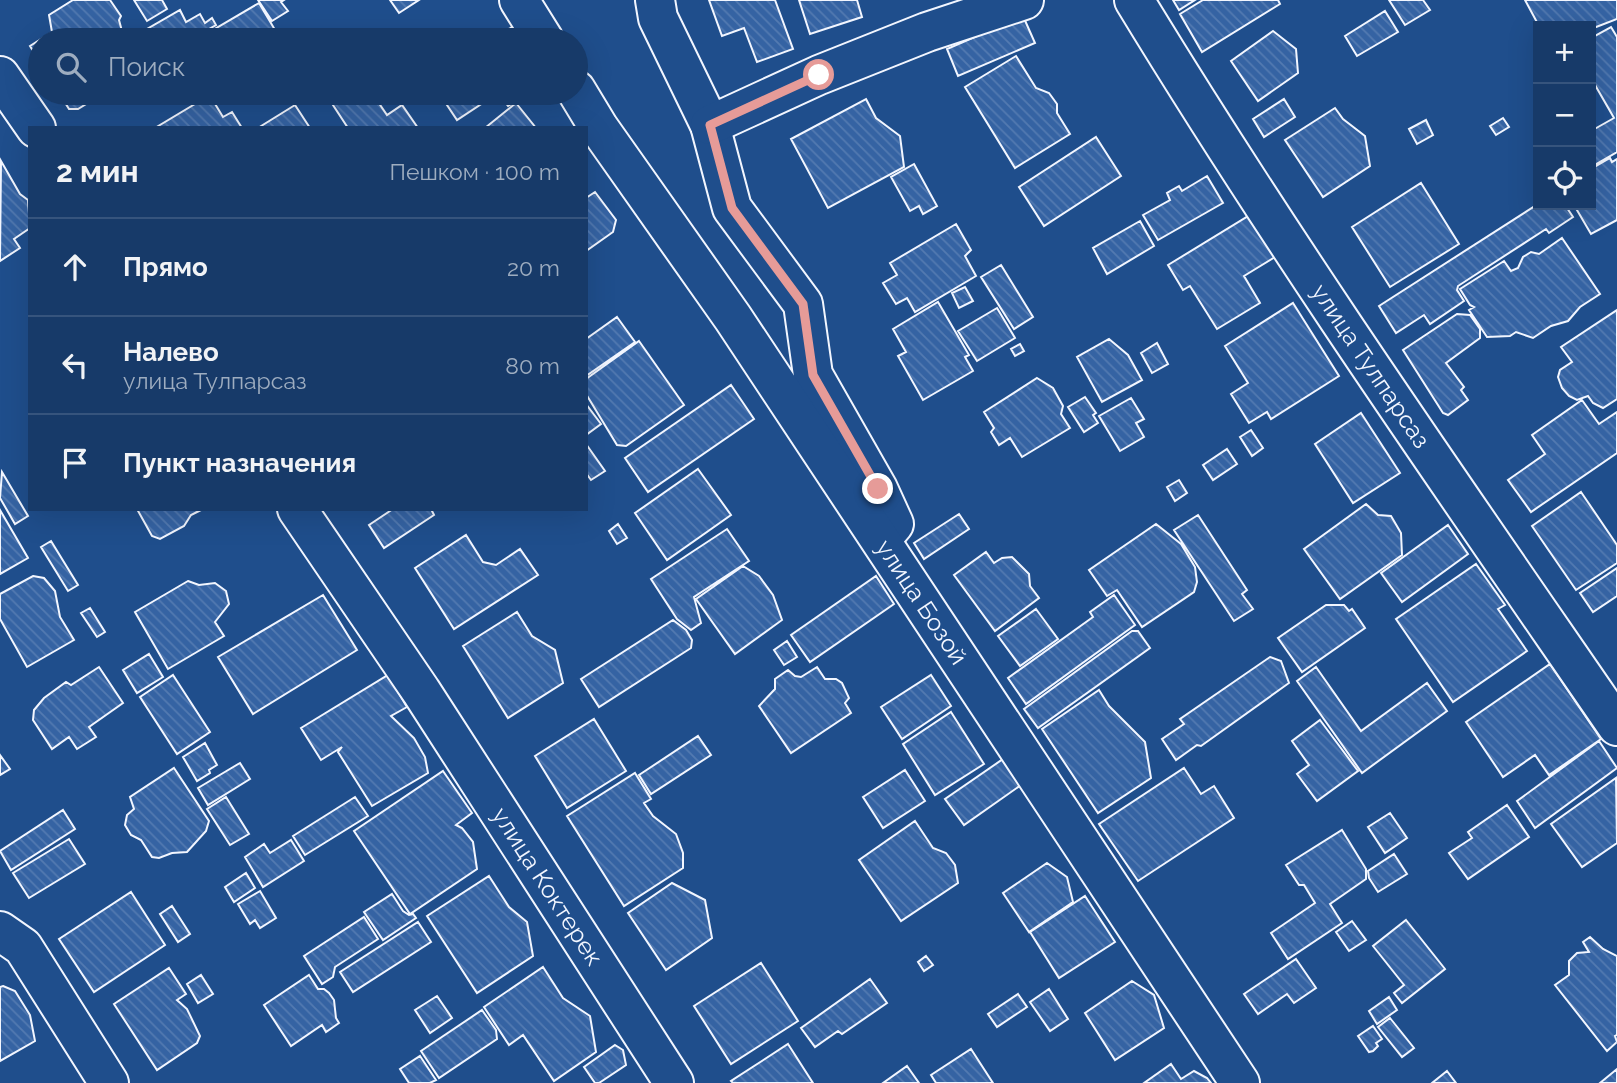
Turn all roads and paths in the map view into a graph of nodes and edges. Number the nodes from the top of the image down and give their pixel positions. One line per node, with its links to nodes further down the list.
1 (519, 0): 5 (street)
2 (655, 0): 8 (street)
3 (1024, 0): 8 (street)
4 (1134, 0): 12 (street, улица Тулпарсаз)
5 (536, 28)
6 (0, 76): 9 (street)
7 (585, 105): 11 (street, улица Бозой)
8 (710, 125): 11 (street)
9 (35, 126)
10 (298, 511): 15 (street, улица Коктерек)
11 (879, 541): 16 (street, улица Бозой)
12 (1617, 726)
13 (0, 931): 14 (street)
14 (109, 1083)
15 (674, 1083)
16 (1240, 1083)

